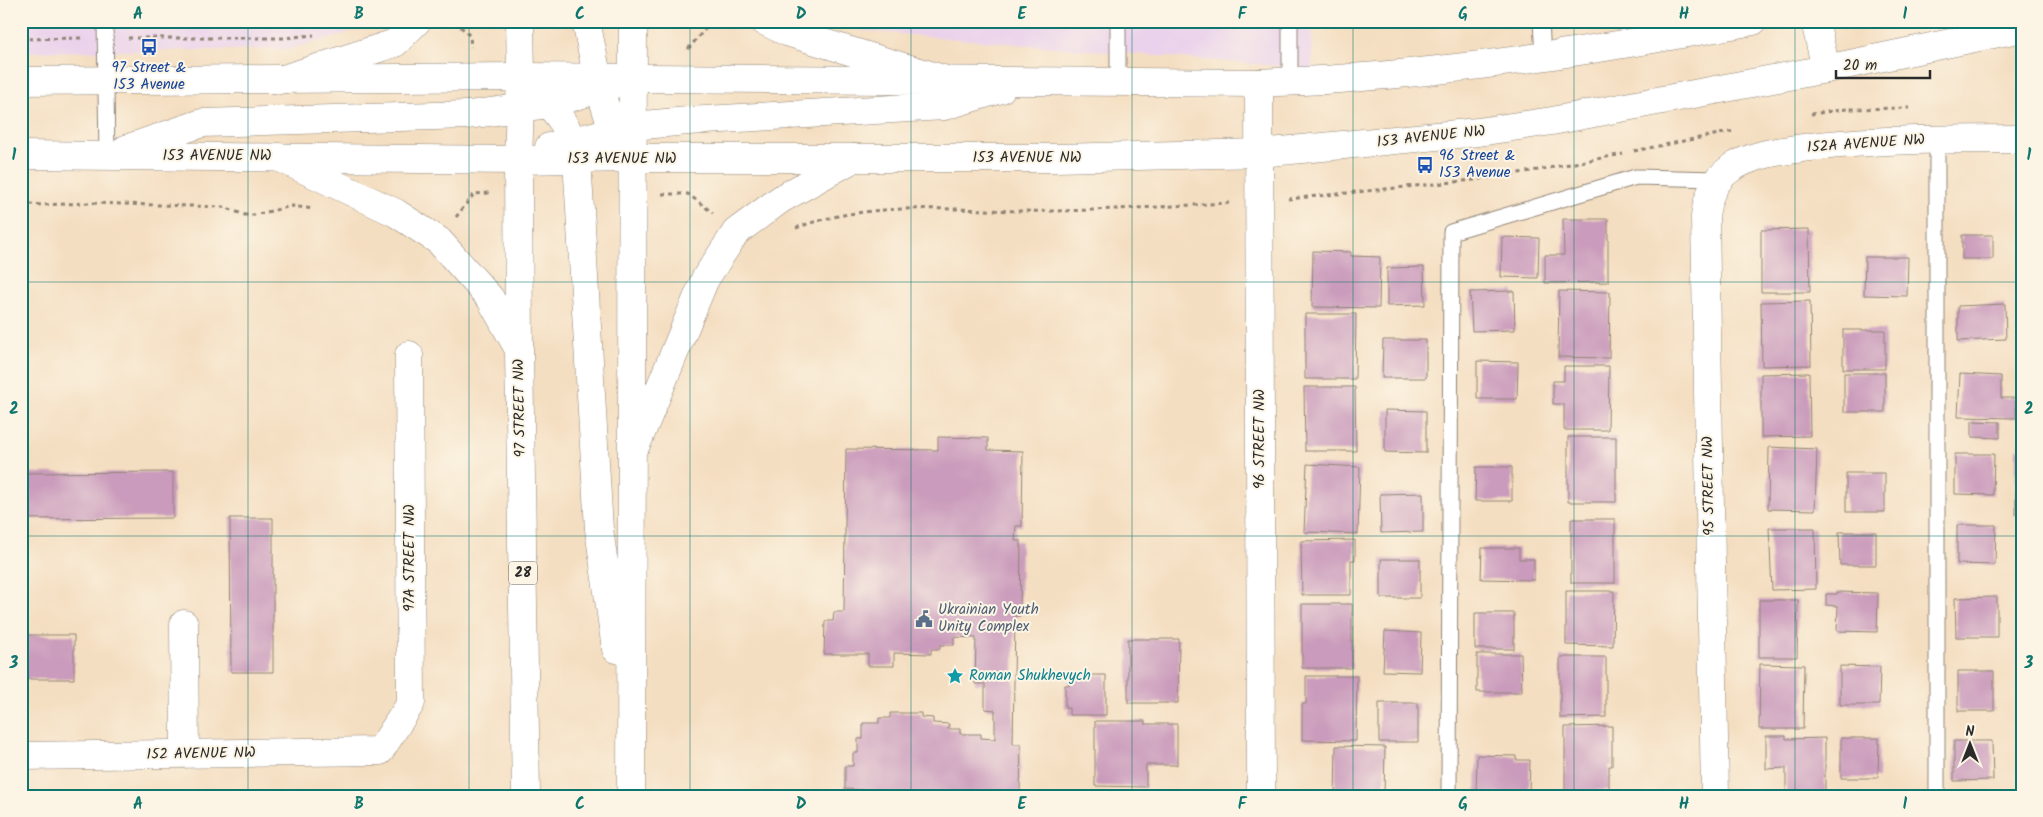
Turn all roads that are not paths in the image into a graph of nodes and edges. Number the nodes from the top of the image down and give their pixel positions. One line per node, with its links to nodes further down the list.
1 (105, 21): 20 (lane)
2 (417, 21): 17 (main road)
3 (520, 21): 15 (main road, 97 STREET NW)
4 (586, 21): 25 (main road)
5 (633, 21): 16 (main road)
6 (764, 21): 18 (main road)
7 (1118, 21): 22 (lane)
8 (1290, 21): 23 (lane)
9 (1541, 21): 13 (lane)
10 (1753, 21): 13 (main road)
11 (1815, 21): 14 (main road)
12 (2022, 28): 14 (main road, 153 AVENUE NW)
13 (1543, 56): 23 (main road)
14 (1826, 69): 32 (main road, 153 AVENUE NW)
15 (521, 77): 17 (main road); 25 (main road); 26 (main road); 27 (main road, 97 STREET NW)
16 (633, 78): 18 (main road); 25 (main road); 28 (main road)
17 (280, 80): 20 (main road)
18 (946, 80): 21 (main road)
19 (21, 81): 20 (main road)
20 (106, 81): 34 (lane)
21 (1027, 81): 22 (main road); 28 (main road)
22 (1118, 81): 24 (main road)
23 (1290, 81): 24 (main road)
24 (1259, 83): 32 (main road, 96 STREET NW)
25 (598, 84): 26 (main road); 28 (main road)
26 (548, 104): 27 (main road); 31 (main road)
27 (520, 108): 34 (main road); 38 (main road, 97 STREET NW)
28 (624, 128): 31 (main road); 36 (main road)
29 (1937, 139): 30 (main road, 152A AVENUE NW); 39 (main road, 152A AVENUE NW); 53 (lane)
30 (2022, 140)
31 (576, 150): 36 (main road, 153 AVENUE NW); 38 (main road, 153 AVENUE NW); 44 (main road)
32 (1260, 153): 37 (main road, 153 AVENUE NW); 50 (main road, 96 STREET NW)
33 (21, 155): 34 (main road, 153 AVENUE NW)
34 (107, 156): 35 (main road, 153 AVENUE NW)
35 (278, 157): 38 (main road, 153 AVENUE NW); 40 (main road)
36 (632, 158): 37 (main road, 153 AVENUE NW); 42 (main road)
37 (854, 158): 42 (main road)
38 (518, 160): 40 (main road, 97 STREET NW)
39 (1718, 179): 51 (lane); 52 (main road, 95 STREET NW)
40 (519, 351): 48 (main road, 97 STREET NW / 28)
41 (409, 355): 45 (main road, 97A STREET NW)
42 (632, 456): 44 (main road)
43 (184, 624): 46 (main road)
44 (631, 749): 49 (main road)
45 (380, 752): 46 (main road, 152 AVENUE NW)
46 (184, 754): 47 (main road, 152 AVENUE NW)
47 (21, 756)
48 (526, 796)
49 (631, 796)
50 (1261, 796)
51 (1449, 796)
52 (1714, 796)
53 (1937, 796)

